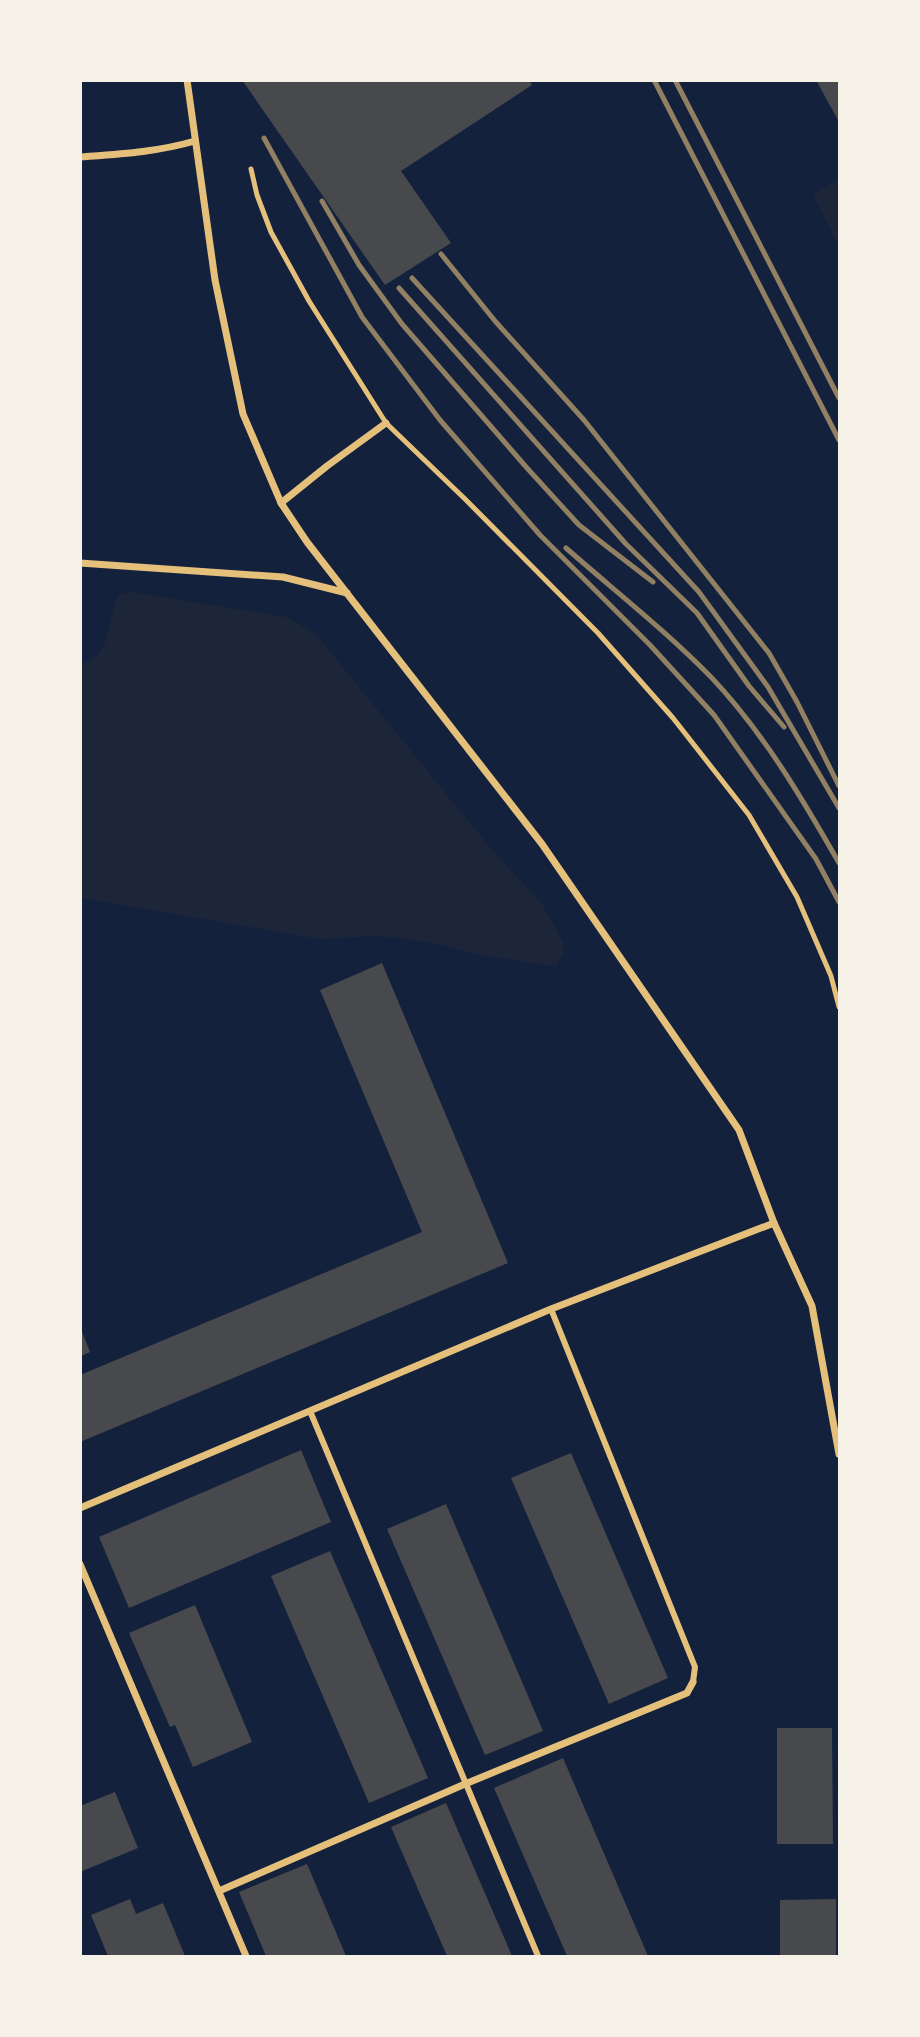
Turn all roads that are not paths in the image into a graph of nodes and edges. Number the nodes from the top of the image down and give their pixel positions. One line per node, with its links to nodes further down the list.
1 (187, 80): 2 (street)
2 (195, 141): 3 (street); 6 (street)
3 (80, 157)
4 (251, 169): 5 (lane)
5 (386, 424): 6 (street); 9 (lane)
6 (281, 503): 8 (street)
7 (80, 563): 8 (street)
8 (348, 593): 10 (street)
9 (839, 1007)
10 (774, 1223): 11 (street); 13 (street)
11 (551, 1309): 12 (street); 16 (street)
12 (310, 1411): 14 (street); 17 (street)
13 (839, 1454)
14 (80, 1508)
15 (80, 1564): 18 (street)
16 (694, 1682): 17 (street)
17 (465, 1784): 18 (street); 20 (street)
18 (219, 1891): 19 (street)
19 (246, 1956)
20 (538, 1956)

